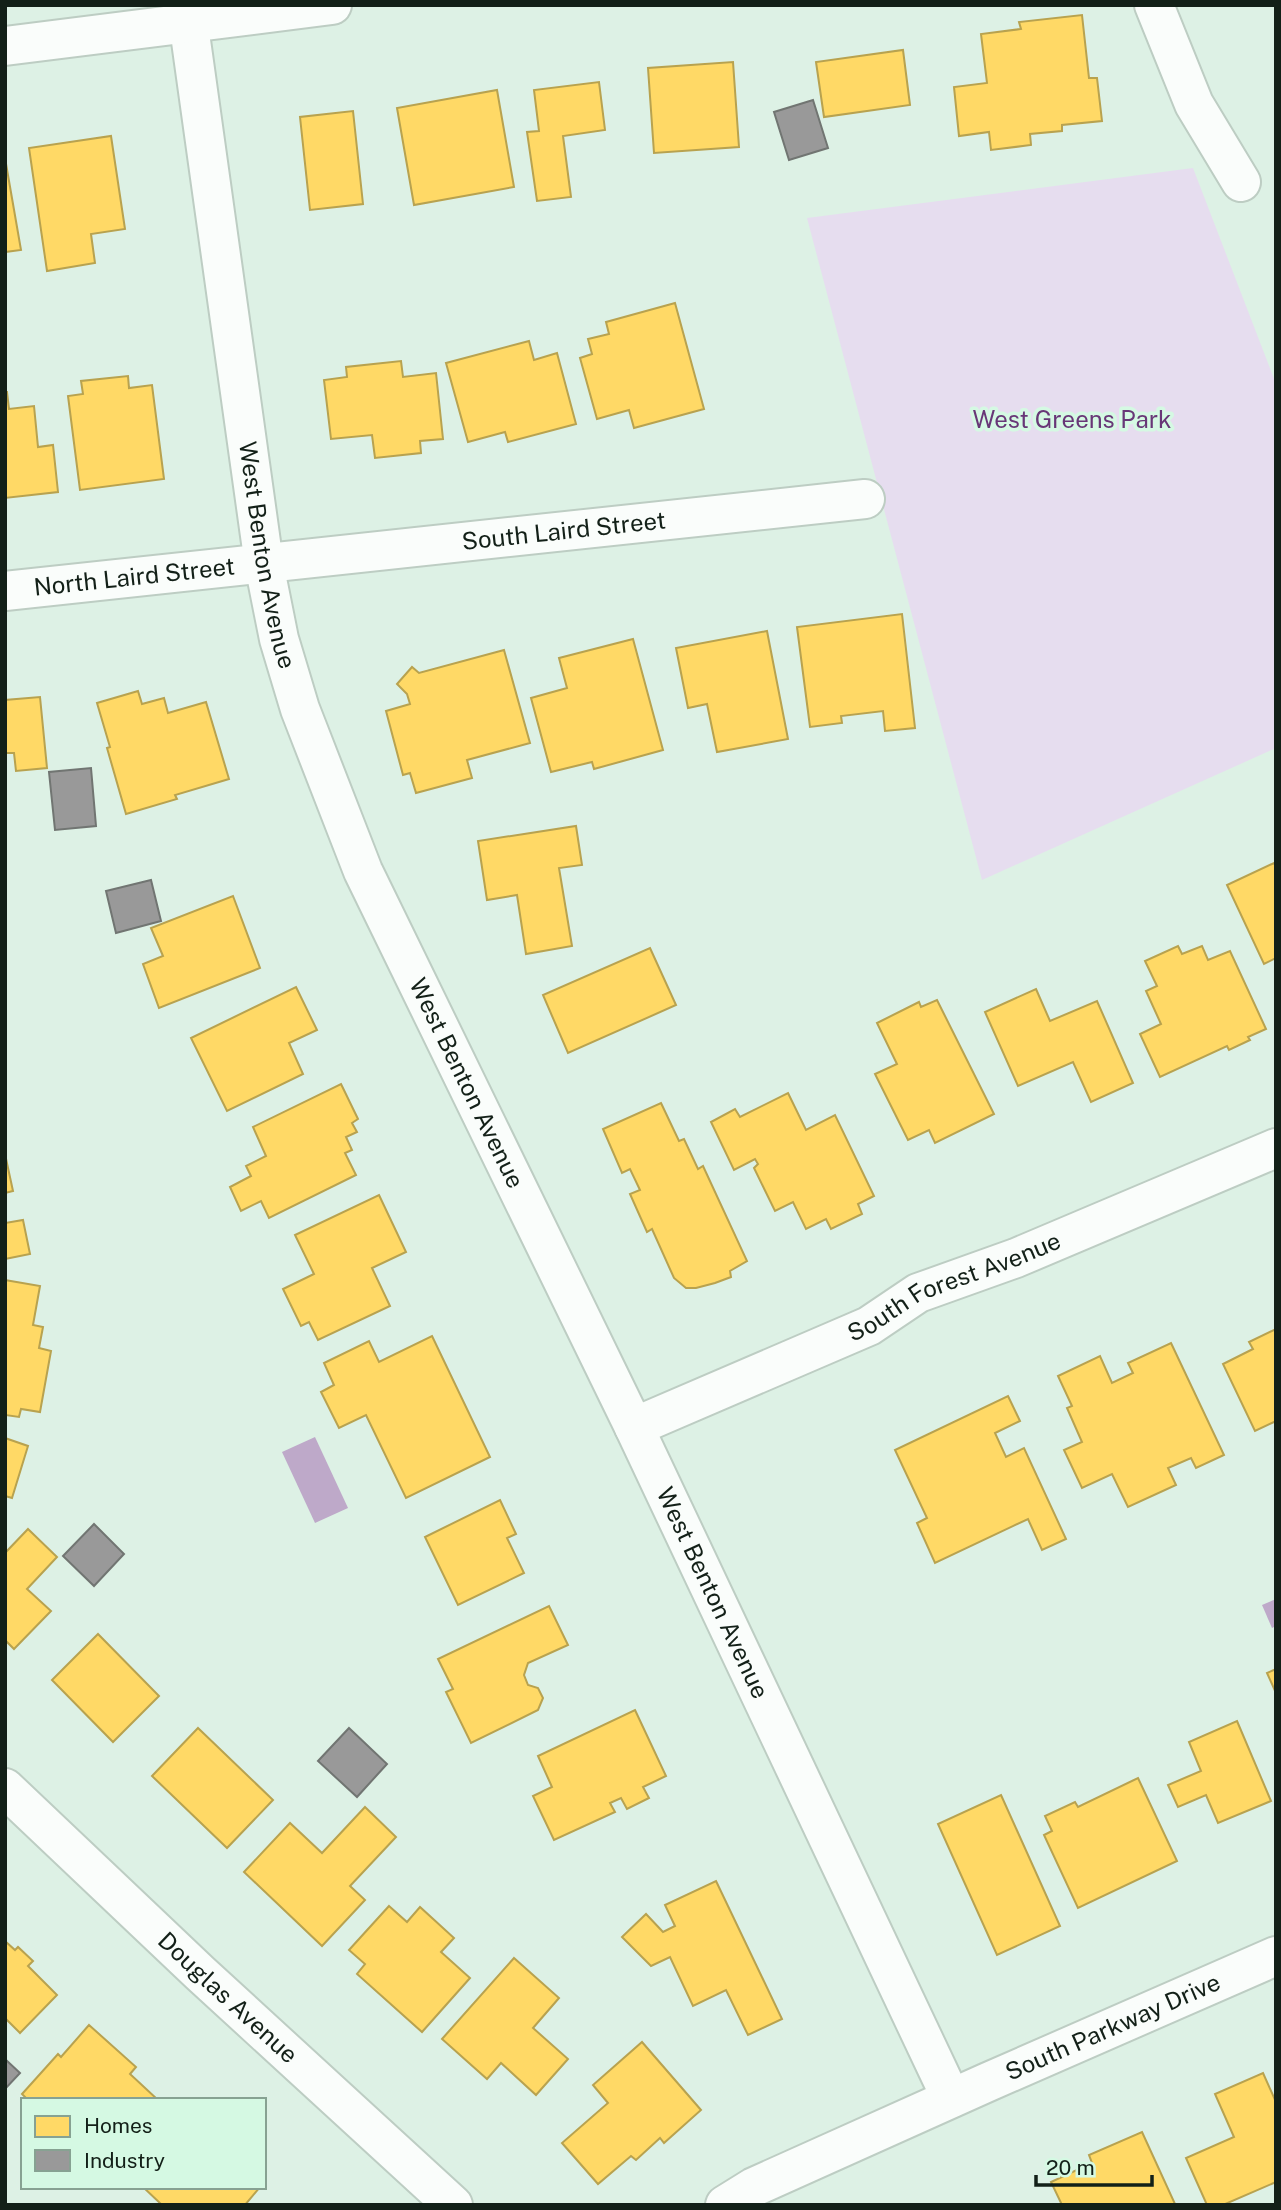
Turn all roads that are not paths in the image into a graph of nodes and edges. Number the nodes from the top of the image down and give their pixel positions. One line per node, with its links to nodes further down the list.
1 (332, 5): 3 (street)
2 (1154, 5): 5 (street)
3 (188, 14): 4 (street); 7 (street, West Benton Avenue)
4 (5, 46)
5 (1241, 182)
6 (865, 499): 7 (street, South Laird Street)
7 (264, 564): 8 (street, North Laird Street); 10 (street, West Benton Avenue)
8 (5, 591)
9 (1276, 1148): 10 (street, South Forest Avenue)
10 (634, 1427): 13 (street, West Benton Avenue)
11 (5, 1788): 14 (street, Douglas Avenue)
12 (1276, 1956): 13 (street, South Parkway Drive)
13 (951, 2098): 15 (street, South Parkway Drive)
14 (453, 2205)
15 (726, 2205)

